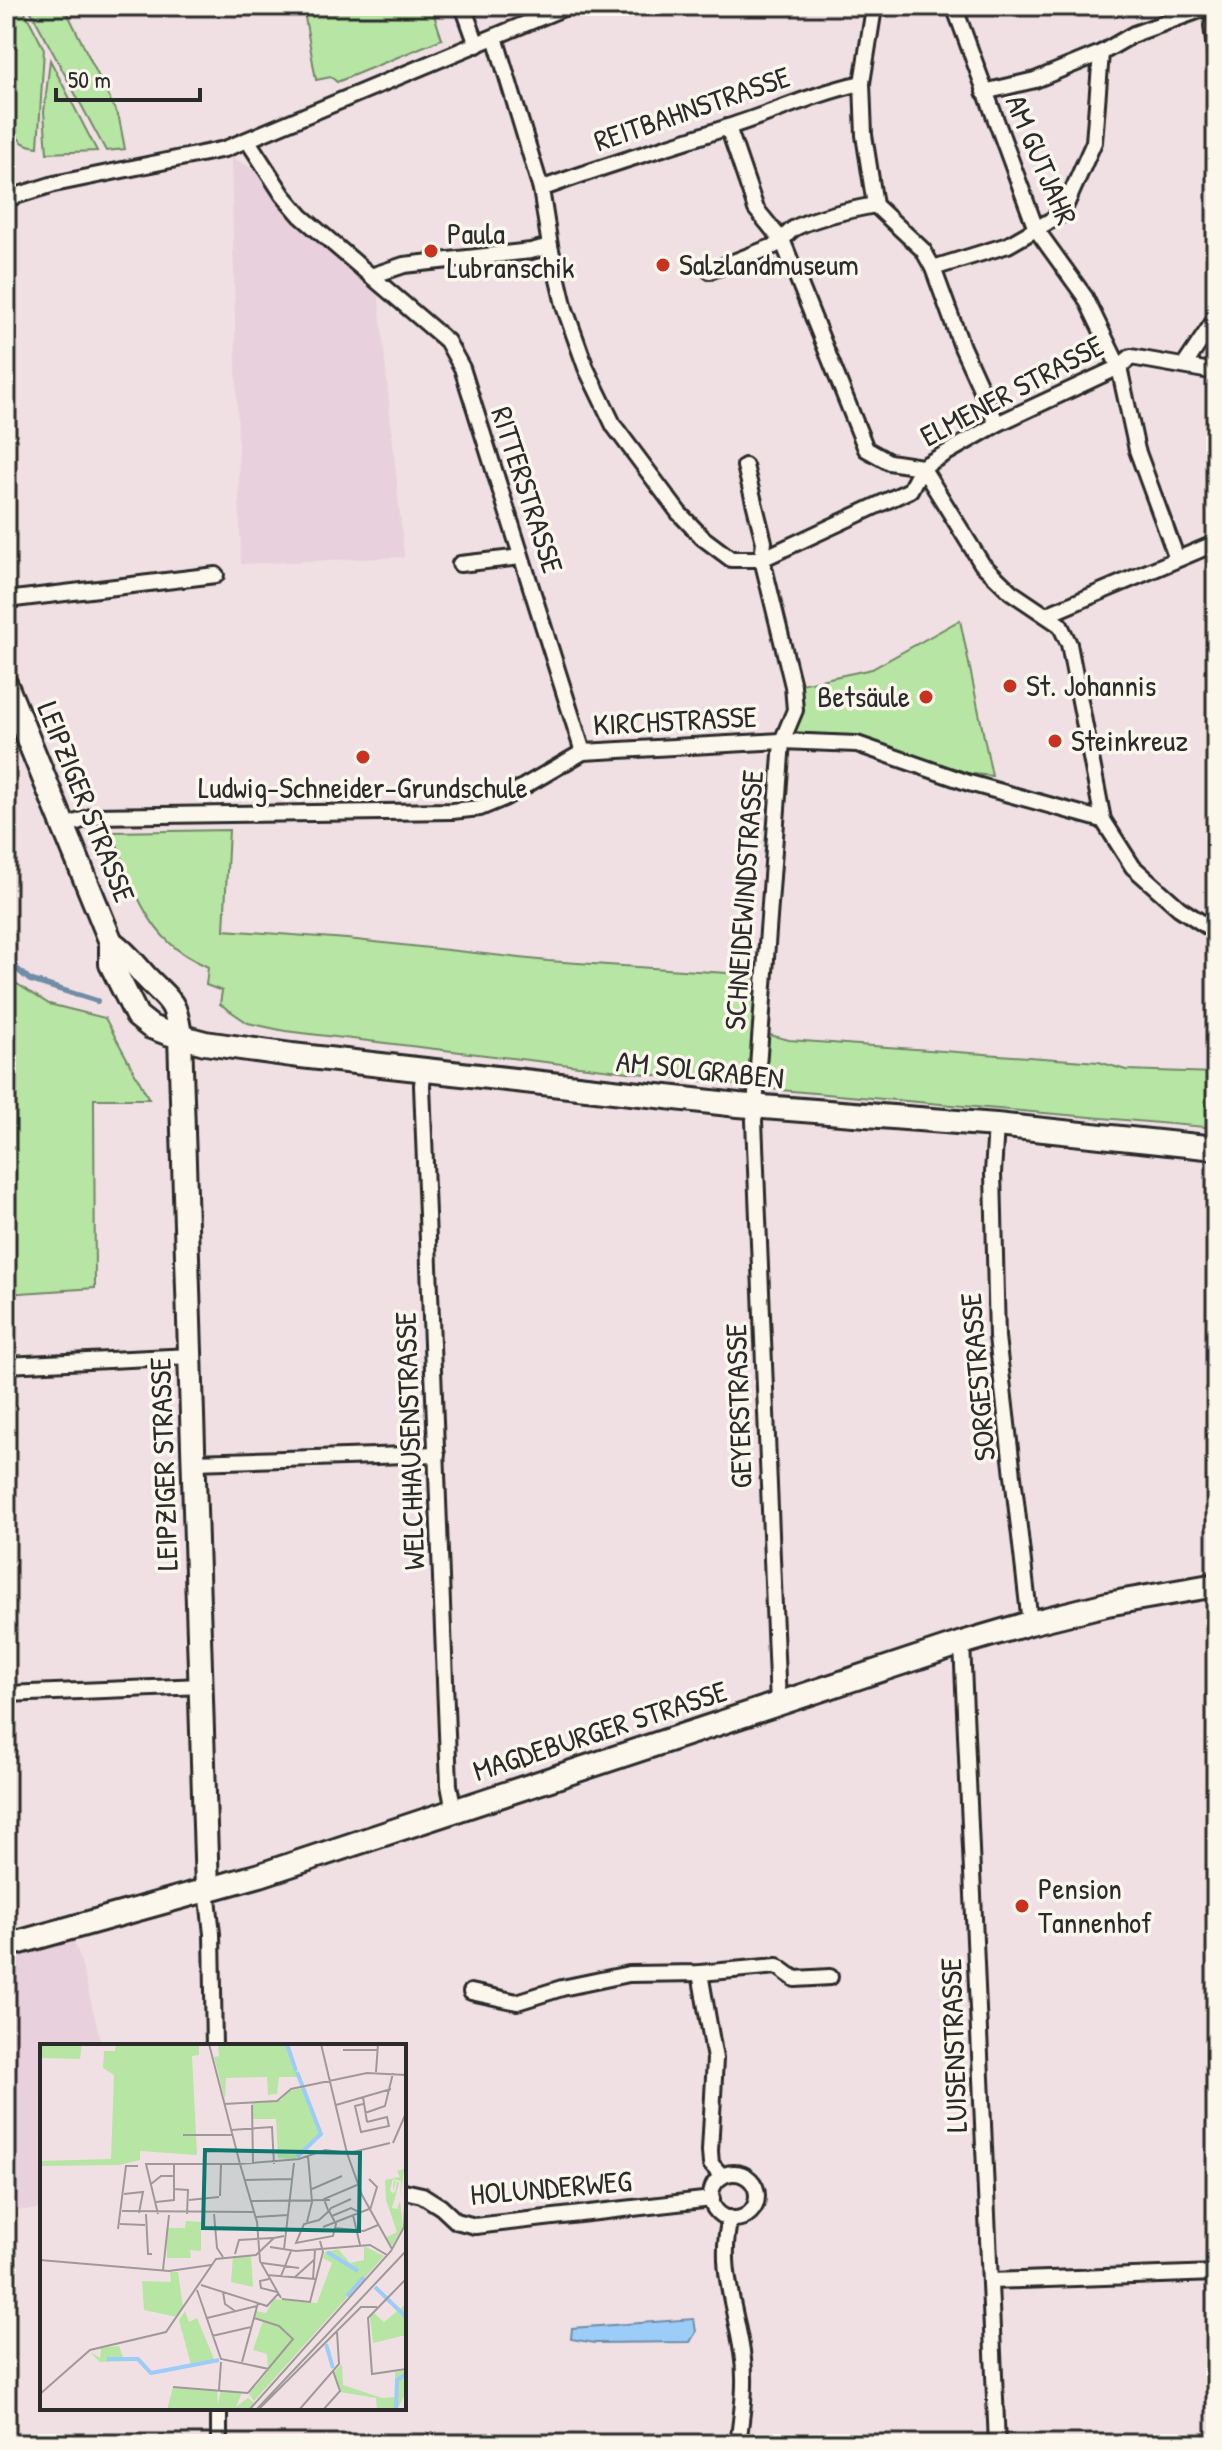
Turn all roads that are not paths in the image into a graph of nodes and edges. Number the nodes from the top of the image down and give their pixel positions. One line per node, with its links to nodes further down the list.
1 (463, 6): 8 (street)
2 (568, 6): 7 (street)
3 (877, 6): 11 (street)
4 (954, 6): 12 (street, AM GUTJAHR)
5 (1211, 6): 9 (street)
6 (1216, 14): 10 (street)
7 (495, 37): 8 (street); 15 (street)
8 (477, 45): 14 (street)
9 (1101, 53): 12 (street); 18 (street)
10 (1216, 58)
11 (862, 83): 13 (street, REITBAHNSTRASSE); 17 (street)
12 (984, 92): 18 (street, AM GUTJAHR)
13 (728, 127): 15 (street, REITBAHNSTRASSE); 19 (street)
14 (248, 141): 16 (street); 23 (street, RITTERSTRASSE)
15 (541, 189): 20 (street)
16 (6, 199)
17 (875, 205): 19 (street); 21 (street)
18 (1036, 229): 21 (street); 26 (street, AM GUTJAHR)
19 (783, 242): 22 (street); 30 (street)
20 (550, 246): 23 (street); 33 (street)
21 (933, 268): 28 (street)
22 (710, 271)
23 (371, 276): 32 (street, RITTERSTRASSE)
24 (1216, 318): 25 (street)
25 (1184, 366): 26 (street, ELMENER STRASSE); 27 (street, ELMENER STRASSE)
26 (1119, 367): 28 (street, ELMENER STRASSE); 34 (street, AM GUTJAHR)
27 (1216, 372)
28 (997, 424): 30 (street, ELMENER STRASSE)
29 (745, 466): 33 (street, SCHNEIDEWINDSTRASSE)
30 (922, 467): 33 (street, ELMENER STRASSE); 38 (street)
31 (1216, 543): 34 (street)
32 (521, 557): 35 (street); 41 (street, RITTERSTRASSE)
33 (762, 559): 40 (street, SCHNEIDEWINDSTRASSE)
34 (1177, 559): 38 (street)
35 (460, 564)
36 (216, 575): 37 (street)
37 (6, 600)
38 (1046, 615): 42 (street)
39 (6, 685): 43 (street, LEIPZIGER STRASSE)
40 (782, 741): 41 (street, KIRCHSTRASSE); 42 (street, KIRCHSTRASSE); 48 (street, SCHNEIDEWINDSTRASSE)
41 (583, 752): 43 (street, KIRCHSTRASSE)
42 (1103, 820): 44 (street)
43 (64, 827): 45 (street, LEIPZIGER STRASSE)
44 (1216, 932)
45 (111, 942): 46 (street, LEIPZIGER STRASSE); 46 (street, LEIPZIGER STRASSE)
46 (180, 1036): 47 (street, AM SOLGRABEN); 51 (street, LEIPZIGER STRASSE)
47 (424, 1069): 48 (street, AM SOLGRABEN); 53 (street, WELCHHAUSENSTRASSE)
48 (755, 1106): 49 (street, AM SOLGRABEN); 60 (street, GEYERSTRASSE)
49 (996, 1125): 50 (street, AM SOLGRABEN); 56 (street, SORGESTRASSE)
50 (1216, 1148)
51 (191, 1356): 52 (street); 54 (street, LEIPZIGER STRASSE)
52 (6, 1365)
53 (437, 1454): 54 (street); 61 (street, WELCHHAUSENSTRASSE)
54 (194, 1462): 58 (street, LEIPZIGER STRASSE)
55 (1216, 1585): 56 (street, MAGDEBURGER STRASSE)
56 (1030, 1623): 57 (street, MAGDEBURGER STRASSE)
57 (962, 1643): 60 (street, MAGDEBURGER STRASSE); 73 (street, LUISENSTRASSE)
58 (202, 1686): 59 (street); 62 (street, LEIPZIGER STRASSE)
59 (6, 1694)
60 (778, 1704): 61 (street, MAGDEBURGER STRASSE)
61 (454, 1811): 62 (street, MAGDEBURGER STRASSE)
62 (207, 1889): 63 (street, MAGDEBURGER STRASSE); 67 (street)
63 (6, 1946)
64 (700, 1973): 65 (street); 66 (street); 68 (street)
65 (830, 1977)
66 (471, 1992)
67 (214, 2044)
68 (722, 2176): 70 (street); 71 (street)
69 (406, 2191): 70 (street, HOLUNDERWEG)
70 (712, 2199): 71 (street)
71 (730, 2218): 76 (street)
72 (1216, 2273): 73 (street)
73 (990, 2281): 77 (street, LUISENSTRASSE)
74 (219, 2410): 75 (street)
75 (219, 2444)
76 (738, 2444)
77 (997, 2444)

